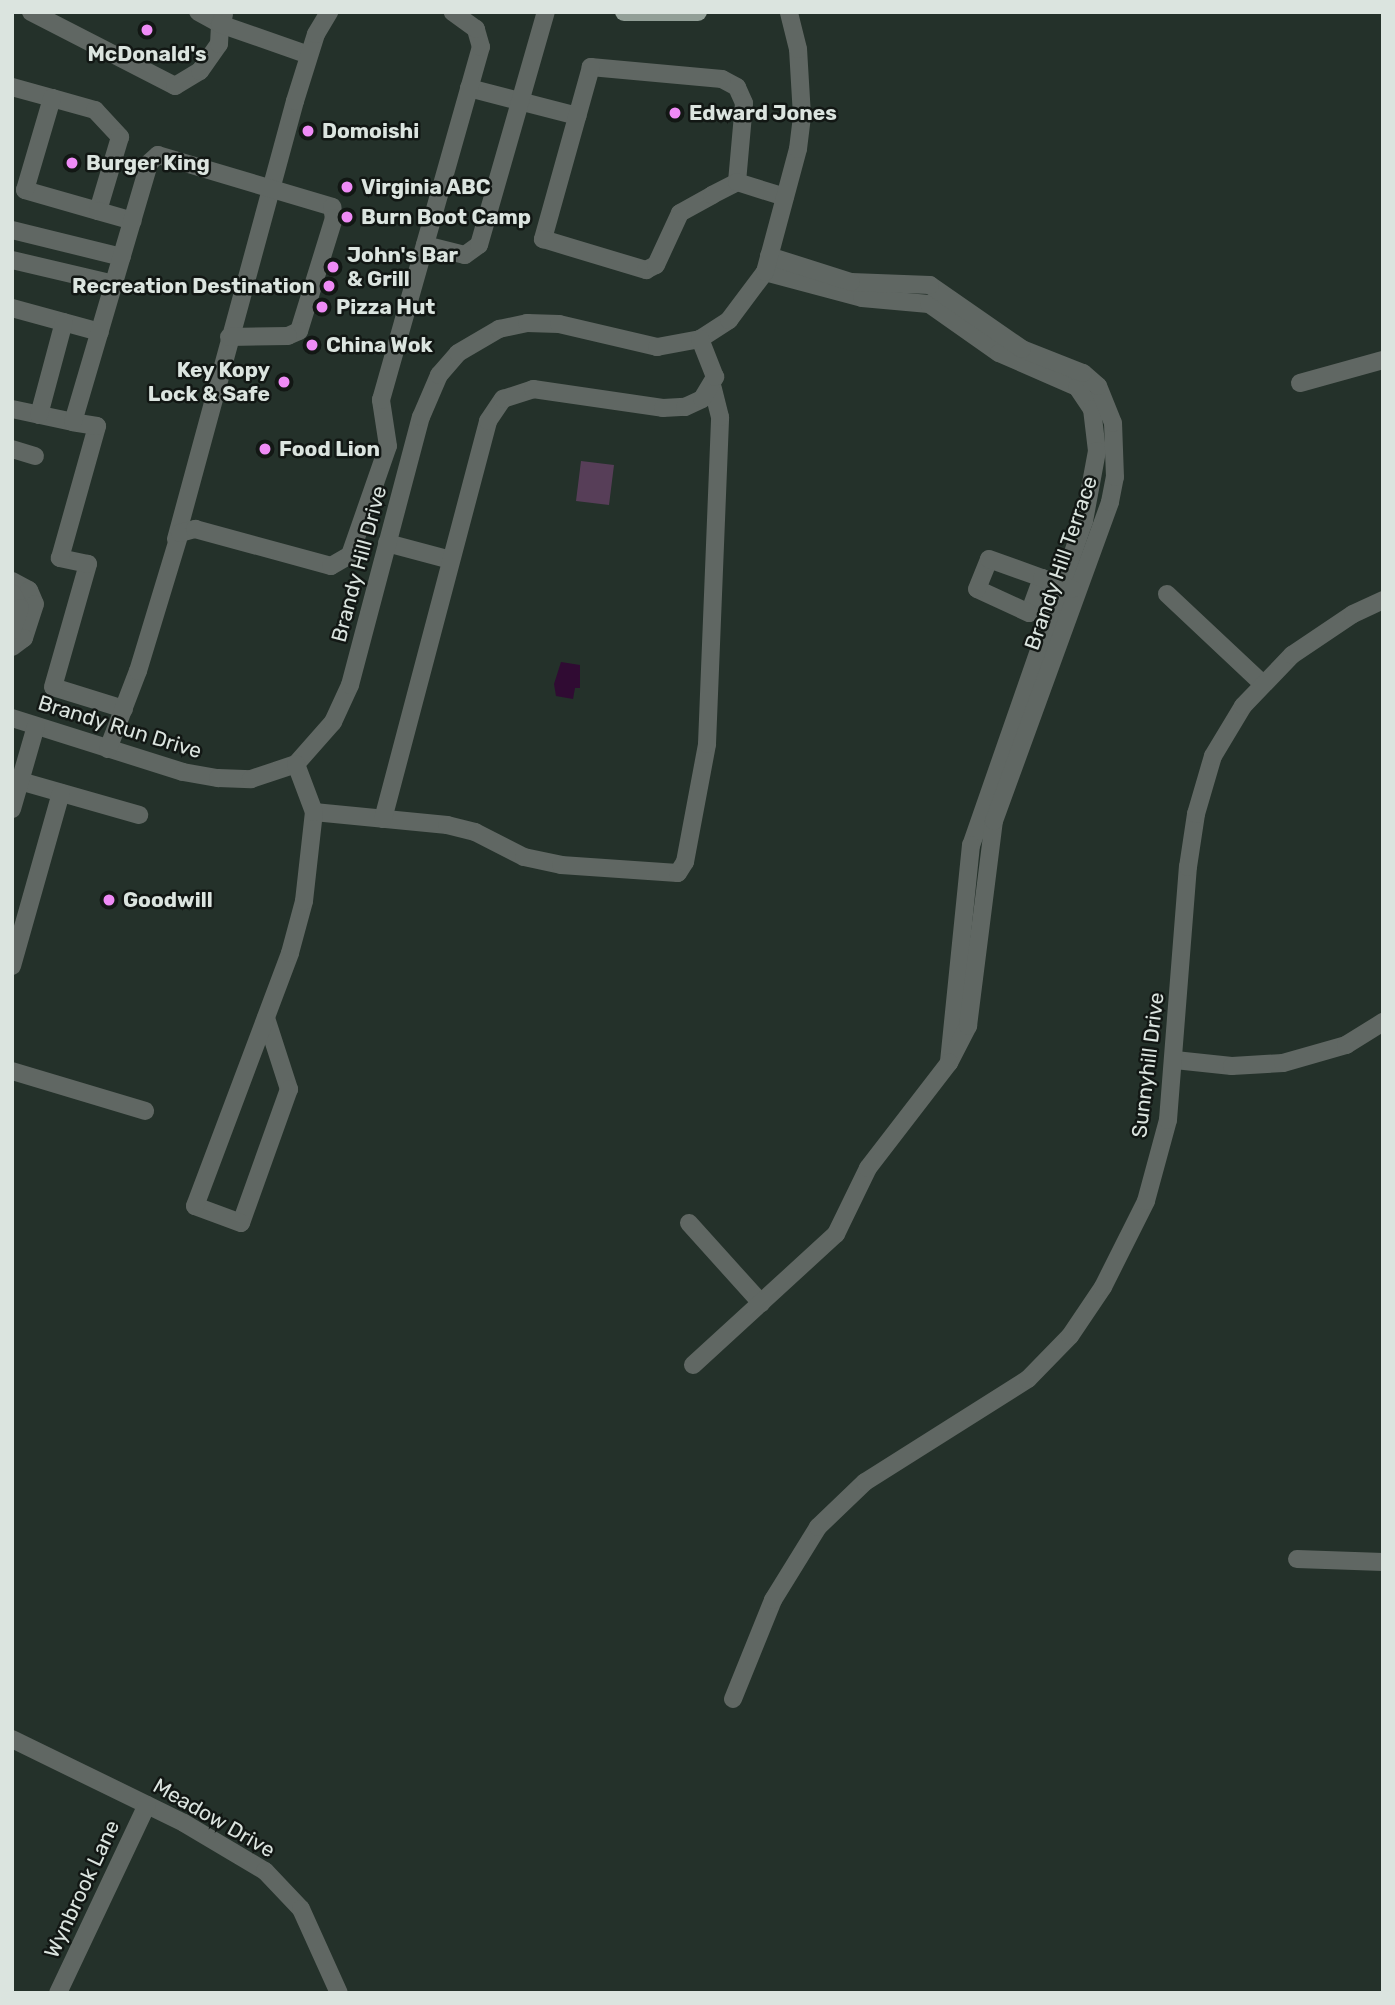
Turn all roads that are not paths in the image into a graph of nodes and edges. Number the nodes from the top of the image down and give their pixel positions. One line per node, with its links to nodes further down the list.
1 (31, 12): 10 (street)
2 (198, 12): 9 (street)
3 (329, 12): 11 (street)
4 (453, 12): 13 (street)
5 (546, 12): 15 (street)
6 (624, 12): 7 (main road)
7 (698, 12)
8 (789, 12): 19 (street, Brandy Hill Drive)
9 (223, 18): 10 (street); 11 (street)
10 (61, 19)
11 (309, 55): 18 (street)
12 (12, 87): 14 (street)
13 (470, 88): 15 (street); 23 (street)
14 (52, 98): 20 (street); 20 (street)
15 (521, 101): 16 (street); 23 (street)
16 (577, 116): 17 (street); 17 (street)
17 (737, 182): 19 (street)
18 (272, 189): 21 (street); 31 (street); 31 (street)
19 (785, 197): 26 (street, Brandy Hill Drive)
20 (98, 211): 21 (street)
21 (132, 221): 24 (street)
22 (12, 230): 24 (street)
23 (425, 245): 41 (street)
24 (122, 257): 27 (street)
25 (12, 260): 27 (street)
26 (767, 264): 32 (street, Brandy Hill Drive); 46 (street, Brandy Hill Terrace)
27 (114, 284): 30 (street)
28 (12, 308): 29 (street)
29 (64, 322): 30 (street); 37 (street)
30 (100, 332): 38 (street)
31 (229, 337): 41 (street)
32 (700, 339): 35 (street); 42 (street, Brandy Hill Drive)
33 (1383, 360): 34 (street)
34 (1300, 383)
35 (713, 388): 43 (street); 63 (street)
36 (12, 409): 37 (street)
37 (39, 415): 38 (street)
38 (73, 422): 53 (street)
39 (12, 449): 40 (street)
40 (35, 456)
41 (176, 539): 53 (street)
42 (387, 543): 43 (street); 57 (street, Brandy Hill Drive)
43 (451, 560): 63 (street)
44 (1042, 578): 46 (street)
45 (12, 581): 51 (street)
46 (1070, 588): 71 (street, Brandy Hill Terrace)
47 (12, 593): 50 (street)
48 (1167, 594): 52 (street)
49 (1383, 600): 52 (street, Sunnyhill Drive)
50 (12, 631)
51 (12, 647)
52 (1263, 684): 67 (street, Sunnyhill Drive)
53 (124, 709): 56 (street)
54 (12, 718): 55 (street, Brandy Run Drive)
55 (36, 726): 56 (street, Brandy Run Drive); 58 (street)
56 (108, 749): 57 (street, Brandy Run Drive)
57 (296, 764): 61 (street)
58 (20, 781): 59 (street); 60 (street)
59 (61, 793): 62 (street); 64 (street)
60 (12, 809)
61 (314, 812): 63 (street); 65 (street)
62 (139, 815)
63 (383, 819)
64 (12, 967)
65 (267, 1018): 65 (street)
66 (1383, 1022): 67 (street)
67 (1175, 1060): 75 (street, Sunnyhill Drive)
68 (12, 1071): 69 (street)
69 (145, 1111)
70 (689, 1223): 71 (street)
71 (761, 1303): 72 (street, Brandy Hill Terrace)
72 (693, 1365)
73 (1297, 1559): 74 (street)
74 (1383, 1562)
75 (733, 1699)
76 (12, 1738): 77 (street, Meadow Drive)
77 (147, 1805): 78 (street, Wynbrook Lane); 79 (street, Meadow Drive)
78 (58, 1993)
79 (339, 1993)

